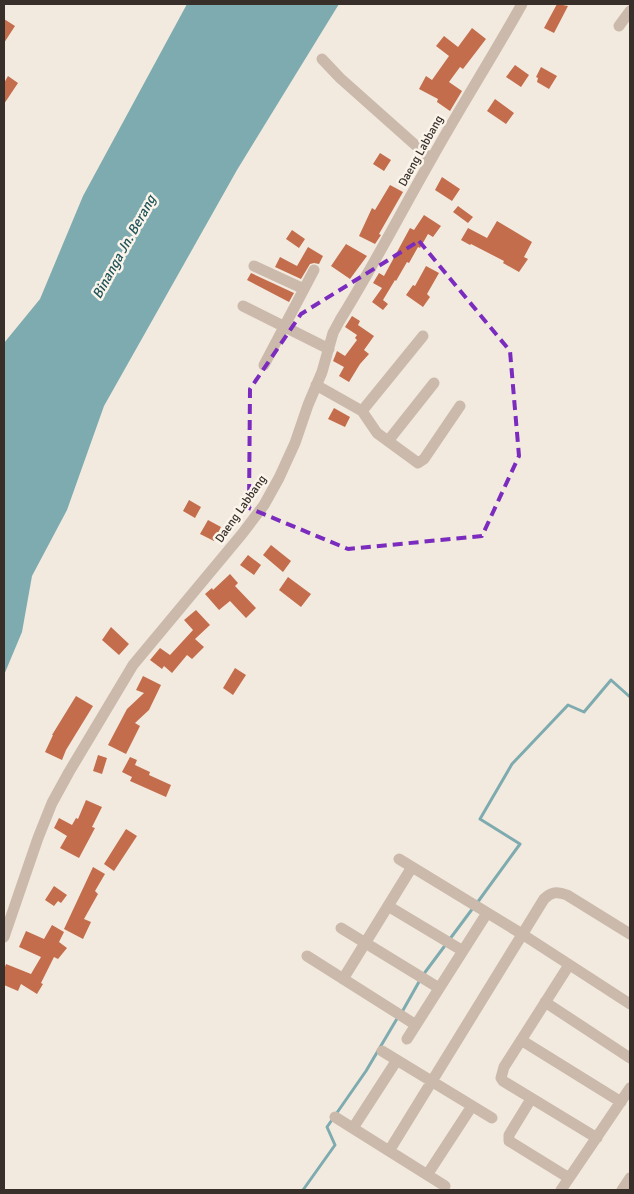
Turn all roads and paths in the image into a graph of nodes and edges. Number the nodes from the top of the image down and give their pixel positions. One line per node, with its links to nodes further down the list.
1 (522, 4): 5 (street, Daeng Labbang)
2 (630, 11): 3 (street)
3 (619, 26)
4 (322, 59): 5 (street)
5 (431, 159): 12 (street, Daeng Labbang)
6 (254, 266): 8 (street)
7 (314, 270): 8 (street)
8 (304, 289): 10 (street)
9 (243, 306): 10 (street)
10 (284, 327): 12 (street); 13 (street)
11 (423, 336): 17 (street)
12 (329, 349): 15 (street, Daeng Labbang)
13 (264, 365)
14 (434, 383): 18 (street)
15 (316, 385): 17 (street); 26 (street, Daeng Labbang)
16 (460, 406): 18 (street)
17 (362, 411): 18 (street)
18 (388, 441)
19 (399, 859): 20 (street)
20 (412, 867): 21 (street); 22 (street)
21 (388, 906): 27 (street); 28 (street)
22 (486, 913): 24 (street); 28 (street)
23 (341, 928): 27 (street)
24 (522, 934): 25 (street); 30 (street); 41 (street)
25 (630, 934)
26 (4, 937)
27 (365, 943): 31 (street); 32 (street)
28 (463, 951): 32 (street)
29 (307, 956): 31 (street)
30 (569, 964): 33 (street); 34 (street)
31 (343, 979): 35 (street)
32 (439, 988): 35 (street)
33 (545, 1002): 37 (street); 39 (street)
34 (630, 1004)
35 (416, 1025): 36 (street)
36 (407, 1039)
37 (521, 1040): 43 (street); 44 (street)
38 (382, 1051): 40 (street)
39 (630, 1058)
40 (397, 1060): 41 (street); 48 (street)
41 (432, 1081): 45 (street); 50 (street)
42 (630, 1088): 44 (street)
43 (531, 1099): 49 (street); 52 (street)
44 (621, 1102): 49 (street)
45 (472, 1106): 47 (street); 51 (street)
46 (335, 1116): 48 (street)
47 (492, 1118)
48 (353, 1128): 50 (street)
49 (596, 1138): 52 (street)
50 (389, 1151): 51 (street)
51 (427, 1175): 54 (street)
52 (569, 1178): 55 (street)
53 (630, 1178): 56 (street)
54 (446, 1186)
55 (561, 1190)
56 (622, 1190)

